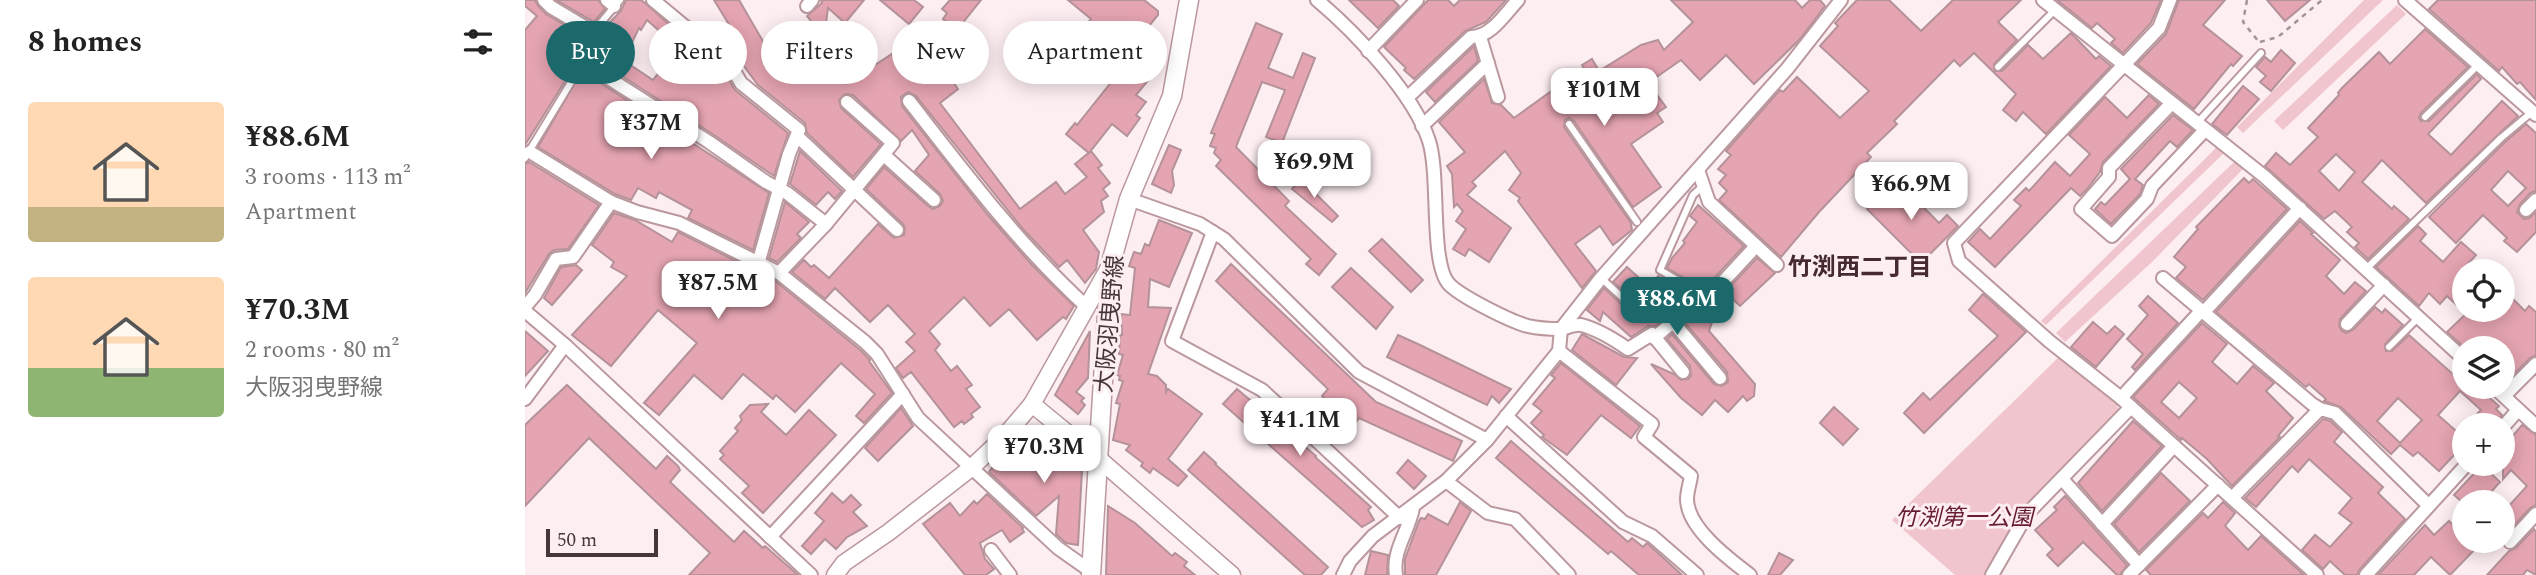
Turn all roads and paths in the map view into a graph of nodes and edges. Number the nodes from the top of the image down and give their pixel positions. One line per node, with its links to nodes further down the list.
1 (544, 0): 15 (street)
2 (653, 0): 37 (street)
3 (1189, 0): 44 (main road, 大阪羽曳野線)
4 (1317, 0): 19 (street)
5 (1417, 0): 19 (street)
6 (1518, 0): 17 (street)
7 (2043, 0): 14 (street)
8 (2170, 0): 23 (street)
9 (2247, 0): 18 (path)
10 (2322, 0): 18 (path)
11 (2405, 0): 22 (street)
12 (614, 2): 16 (lane)
13 (1833, 3): 40 (street)
14 (2055, 10): 23 (street); 24 (lane)
15 (575, 21)
16 (601, 21)
17 (1481, 37): 21 (street); 28 (street)
18 (2260, 43): 20 (path)
19 (1368, 51): 28 (street)
20 (2261, 53): 36 (lane)
21 (1488, 63): 27 (street); 35 (street)
22 (2478, 65): 32 (street); 33 (lane)
23 (2125, 66): 31 (street); 81 (street)
24 (1998, 67)
25 (567, 84): 38 (lane)
26 (617, 84): 42 (street)
27 (1498, 97)
28 (1407, 98): 35 (street)
29 (909, 101): 63 (street)
30 (847, 103): 39 (street)
31 (2172, 103): 36 (street); 36 (street)
32 (2535, 112): 56 (lane)
33 (2425, 117)
34 (1569, 124): 48 (lane)
35 (1422, 126): 68 (street)
36 (2201, 127): 47 (street)
37 (797, 136): 42 (street); 43 (street)
38 (528, 155): 46 (street)
39 (884, 155): 43 (street); 45 (street)
40 (1697, 170): 41 (street); 58 (street)
41 (1703, 186): 52 (street); 61 (lane)
42 (779, 189): 49 (street); 53 (street)
43 (853, 191): 49 (street); 50 (street)
44 (1129, 199): 51 (street); 55 (main road, 大阪羽曳野線)
45 (934, 200)
46 (611, 202): 53 (street); 64 (street)
47 (2300, 208): 56 (street); 65 (street)
48 (1637, 222)
49 (826, 224): 57 (street)
50 (897, 230)
51 (1213, 232): 88 (street); 100 (street)
52 (1756, 246): 54 (street); 61 (street)
53 (758, 264): 57 (street)
54 (1777, 265)
55 (1110, 266): 63 (street); 90 (main road, 大阪羽曳野線)
56 (2366, 270): 60 (street)
57 (779, 273): 78 (street)
58 (1601, 278): 62 (lane); 68 (street)
59 (2163, 278): 65 (street)
60 (2384, 285): 66 (street); 67 (street)
61 (1708, 298)
62 (1624, 299)
63 (1087, 307): 82 (street)
64 (525, 309): 70 (street)
65 (2202, 312): 81 (street); 83 (street)
66 (2419, 317): 71 (lane); 72 (street)
67 (2347, 324)
68 (1561, 329): 69 (street); 73 (street)
69 (1654, 338): 75 (street); 76 (street)
70 (565, 345): 79 (street); 102 (street)
71 (2389, 347)
72 (2452, 348)
73 (1559, 351): 86 (street); 115 (street)
74 (2536, 364): 77 (street)
75 (1683, 372)
76 (1720, 378)
77 (2515, 385)
78 (903, 394): 91 (street); 102 (street)
79 (525, 398)
80 (2507, 399): 84 (street)
81 (2126, 403): 89 (street); 93 (street)
82 (1032, 404): 90 (street); 91 (street)
83 (2320, 410): 96 (street); 97 (street)
84 (2518, 410): 85 (street); 87 (street)
85 (2515, 413)
86 (1506, 416): 88 (street); 114 (street)
87 (2536, 426)
88 (1487, 440): 94 (street)
89 (2174, 446): 95 (street); 101 (street)
90 (1099, 459): 106 (main road, 大阪羽曳野線); 110 (street)
91 (971, 468): 106 (street); 108 (street)
92 (2456, 476): 97 (street)
93 (2061, 479): 101 (street); 116 (street)
94 (1446, 481): 98 (street); 113 (street)
95 (2218, 485): 96 (street); 105 (street)
96 (2232, 498): 118 (street)
97 (2428, 505): 119 (street)
98 (1413, 508): 100 (street); 112 (street)
99 (2536, 514): 103 (street)
100 (1400, 518): 111 (street)
101 (2102, 524): 105 (street)
102 (770, 537): 107 (street)
103 (2515, 537)
104 (991, 550): 109 (street)
105 (2139, 565): 117 (street)
106 (1091, 573)
107 (811, 575)
108 (835, 575)
109 (1010, 575)
110 (1231, 575)
111 (1343, 575)
112 (1396, 575)
113 (1569, 575)
114 (1697, 575)
115 (1750, 575)
116 (1992, 575)
117 (2129, 575)
118 (2317, 575)
119 (2366, 575)

